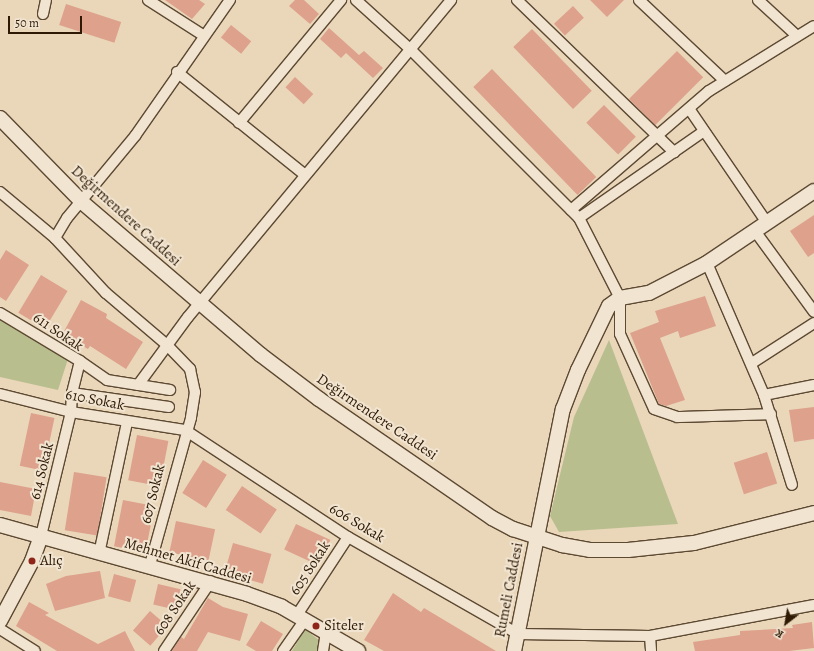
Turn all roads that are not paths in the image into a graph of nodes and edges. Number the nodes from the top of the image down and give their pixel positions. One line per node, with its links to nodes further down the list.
1 (46, 0): 10 (street)
2 (148, 0): 12 (street)
3 (230, 0): 12 (street)
4 (341, 0): 19 (street)
5 (356, 0): 14 (street)
6 (451, 0): 14 (street)
7 (517, 0): 21 (street)
8 (639, 0): 16 (street)
9 (758, 0): 13 (street)
10 (43, 14)
11 (814, 26): 13 (street)
12 (202, 35): 15 (street)
13 (797, 36): 16 (street)
14 (409, 48): 23 (street); 27 (street)
15 (177, 72): 19 (street); 26 (street)
16 (725, 81): 17 (street)
17 (690, 110): 20 (street); 21 (street)
18 (0, 118): 26 (street, Değirmendere Caddesi)
19 (240, 123): 23 (street)
20 (704, 131): 22 (street); 29 (street)
21 (657, 135): 22 (street); 27 (street)
22 (674, 152): 28 (street)
23 (305, 175): 34 (street)
24 (814, 191): 29 (street)
25 (0, 192): 31 (street, 607 Sokak)
26 (83, 203): 31 (street); 34 (street, Değirmendere Caddesi)
27 (571, 210): 28 (street)
28 (579, 218): 33 (street)
29 (766, 223): 30 (street)
30 (755, 231): 32 (street); 35 (street)
31 (56, 238): 38 (street, 607 Sokak)
32 (706, 263): 33 (street); 40 (street)
33 (620, 298): 49 (street); 57 (street, Rumeli Caddesi)
34 (200, 303): 38 (street); 57 (street, Değirmendere Caddesi)
35 (814, 312)
36 (0, 313): 39 (street, 611 Sokak)
37 (814, 323): 40 (street)
38 (166, 344): 41 (street); 51 (street, 607 Sokak)
39 (80, 361): 41 (street); 44 (street, 611 Sokak)
40 (752, 363): 46 (street)
41 (138, 385): 43 (street)
42 (814, 385): 46 (street)
43 (170, 390)
44 (72, 393): 47 (street); 48 (street, 611 Sokak)
45 (0, 394): 48 (street, 610 Sokak)
46 (764, 395): 49 (street)
47 (169, 407)
48 (71, 412): 50 (street, 610 Sokak); 55 (street, 614 Sokak)
49 (771, 414): 52 (street)
50 (127, 422): 51 (street, 610 Sokak); 58 (street)
51 (185, 430): 56 (street, 606 Sokak); 59 (street, 607 Sokak)
52 (792, 485)
53 (814, 513): 57 (street, Değirmendere Caddesi)
54 (0, 525): 55 (street, Mehmet Akif Caddesi)
55 (41, 536): 58 (street, Mehmet Akif Caddesi); 63 (street)
56 (348, 536): 62 (street, 605 Sokak); 66 (street, 606 Sokak)
57 (537, 536): 66 (street, Rumeli Caddesi)
58 (99, 554): 59 (street, Mehmet Akif Caddesi)
59 (150, 565): 60 (street, Mehmet Akif Caddesi)
60 (211, 581): 62 (street, Mehmet Akif Caddesi); 69 (street, 608 Sokak)
61 (814, 605): 67 (street)
62 (301, 617): 65 (street, Mehmet Akif Caddesi); 70 (street, 605 Sokak)
63 (0, 621)
64 (0, 630): 68 (street)
65 (326, 632): 71 (street); 72 (street, Mehmet Akif Caddesi)
66 (518, 634): 67 (street); 73 (street, Rumeli Caddesi)
67 (650, 636): 74 (street)
68 (35, 651)
69 (164, 651)
70 (283, 651)
71 (324, 651)
72 (358, 651)
73 (514, 651)
74 (651, 651)

